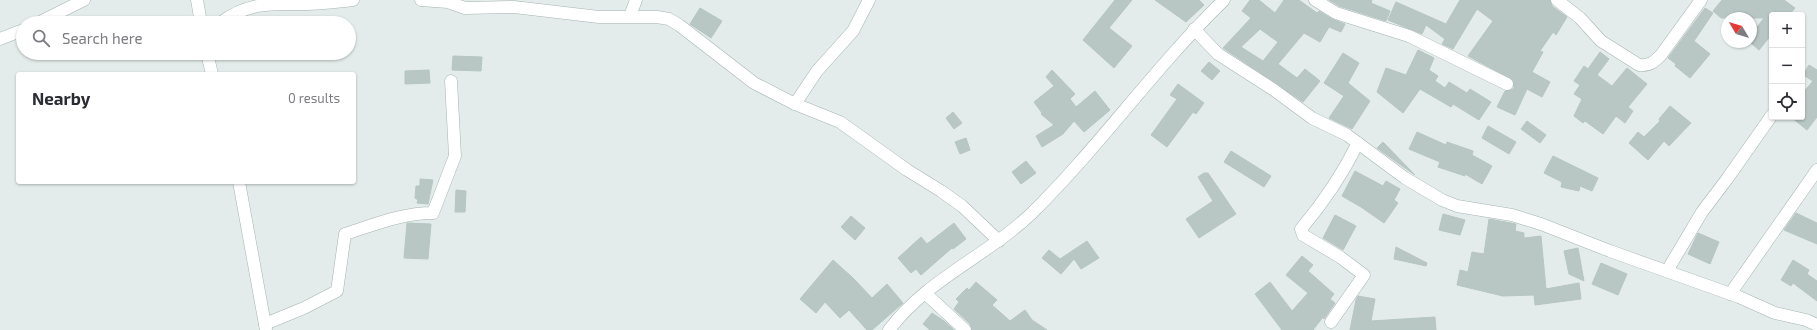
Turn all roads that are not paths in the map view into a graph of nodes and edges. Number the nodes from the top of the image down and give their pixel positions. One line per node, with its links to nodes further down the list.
1 (84, 0): 12 (street)
2 (197, 0): 13 (street)
3 (353, 0): 14 (street)
4 (421, 0): 11 (street)
5 (636, 0): 15 (street)
6 (869, 0): 23 (street)
7 (1315, 0): 22 (street)
8 (1557, 0): 9 (street)
9 (1701, 0)
10 (1216, 3): 16 (street)
11 (533, 4): 15 (street)
12 (52, 16)
13 (200, 16)
14 (232, 16)
15 (630, 16): 23 (street)
16 (1194, 29): 25 (street); 28 (street)
17 (16, 33): 18 (street)
18 (0, 39)
19 (209, 60): 20 (street)
20 (212, 72)
21 (451, 81): 34 (street)
22 (1507, 84)
23 (795, 104): 28 (street)
24 (1769, 118): 29 (street)
25 (1358, 143): 29 (street); 32 (street)
26 (1817, 170): 31 (street)
27 (239, 184): 34 (street)
28 (999, 241): 30 (street)
29 (1667, 271): 31 (street)
30 (925, 293): 35 (street); 36 (street)
31 (1730, 294): 33 (street)
32 (1331, 322)
33 (1817, 325)
34 (265, 327)
35 (889, 330)
36 (965, 330)

